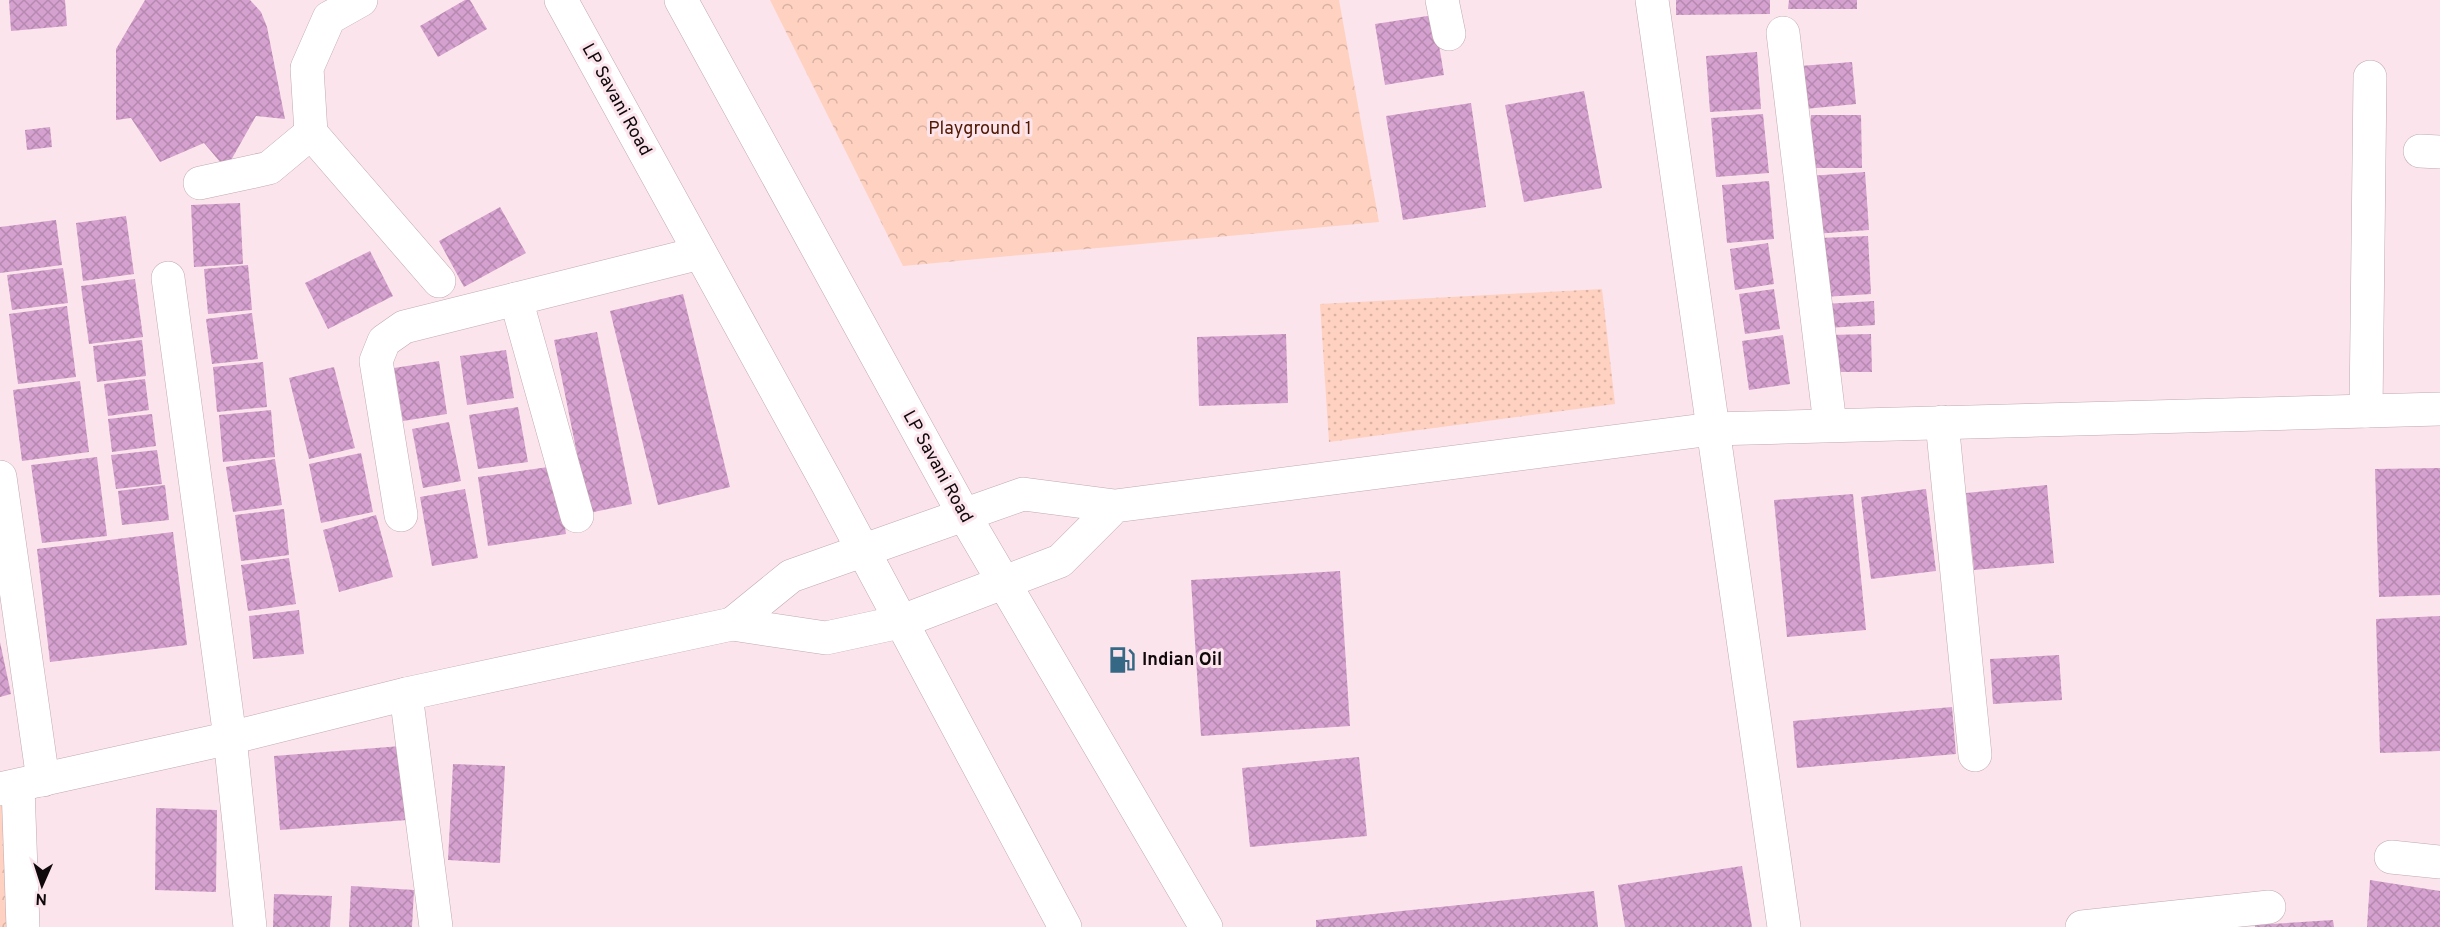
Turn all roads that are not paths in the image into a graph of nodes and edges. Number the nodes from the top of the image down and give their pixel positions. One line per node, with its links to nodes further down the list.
1 (362, 0): 6 (street)
2 (561, 0): 12 (street, LP Savani Road)
3 (681, 0): 23 (street, LP Savani Road)
4 (1442, 0): 8 (street)
5 (1652, 0): 20 (street)
6 (319, 9): 10 (street)
7 (1783, 33): 19 (street)
8 (1449, 34)
9 (2370, 76): 17 (street)
10 (311, 133): 11 (street); 14 (street)
11 (200, 183)
12 (700, 253): 15 (street); 26 (street, LP Savani Road)
13 (168, 278): 31 (street)
14 (439, 281)
15 (516, 299): 24 (street); 25 (street)
16 (2440, 409): 17 (street)
17 (2366, 411): 18 (street)
18 (1942, 422): 19 (street); 32 (street)
19 (1830, 425): 20 (street)
20 (1712, 429): 22 (street); 42 (street)
21 (0, 477): 33 (street)
22 (1115, 506): 23 (street); 27 (street)
23 (963, 513): 26 (street); 27 (street, LP Savani Road)
24 (401, 515)
25 (577, 516)
26 (863, 551): 28 (street, LP Savani Road); 29 (street)
27 (1004, 582): 28 (street); 41 (street, LP Savani Road)
28 (900, 622): 29 (street); 40 (street, LP Savani Road)
29 (732, 624): 30 (street)
30 (406, 694): 31 (street); 39 (street)
31 (230, 738): 33 (street); 38 (street)
32 (1975, 756)
33 (20, 785): 37 (street)
34 (2391, 857): 35 (street)
35 (2440, 862)
36 (2269, 907): 43 (street)
37 (23, 927)
38 (250, 927)
39 (436, 927)
40 (1065, 927)
41 (1206, 927)
42 (1784, 927)
43 (2082, 927)

